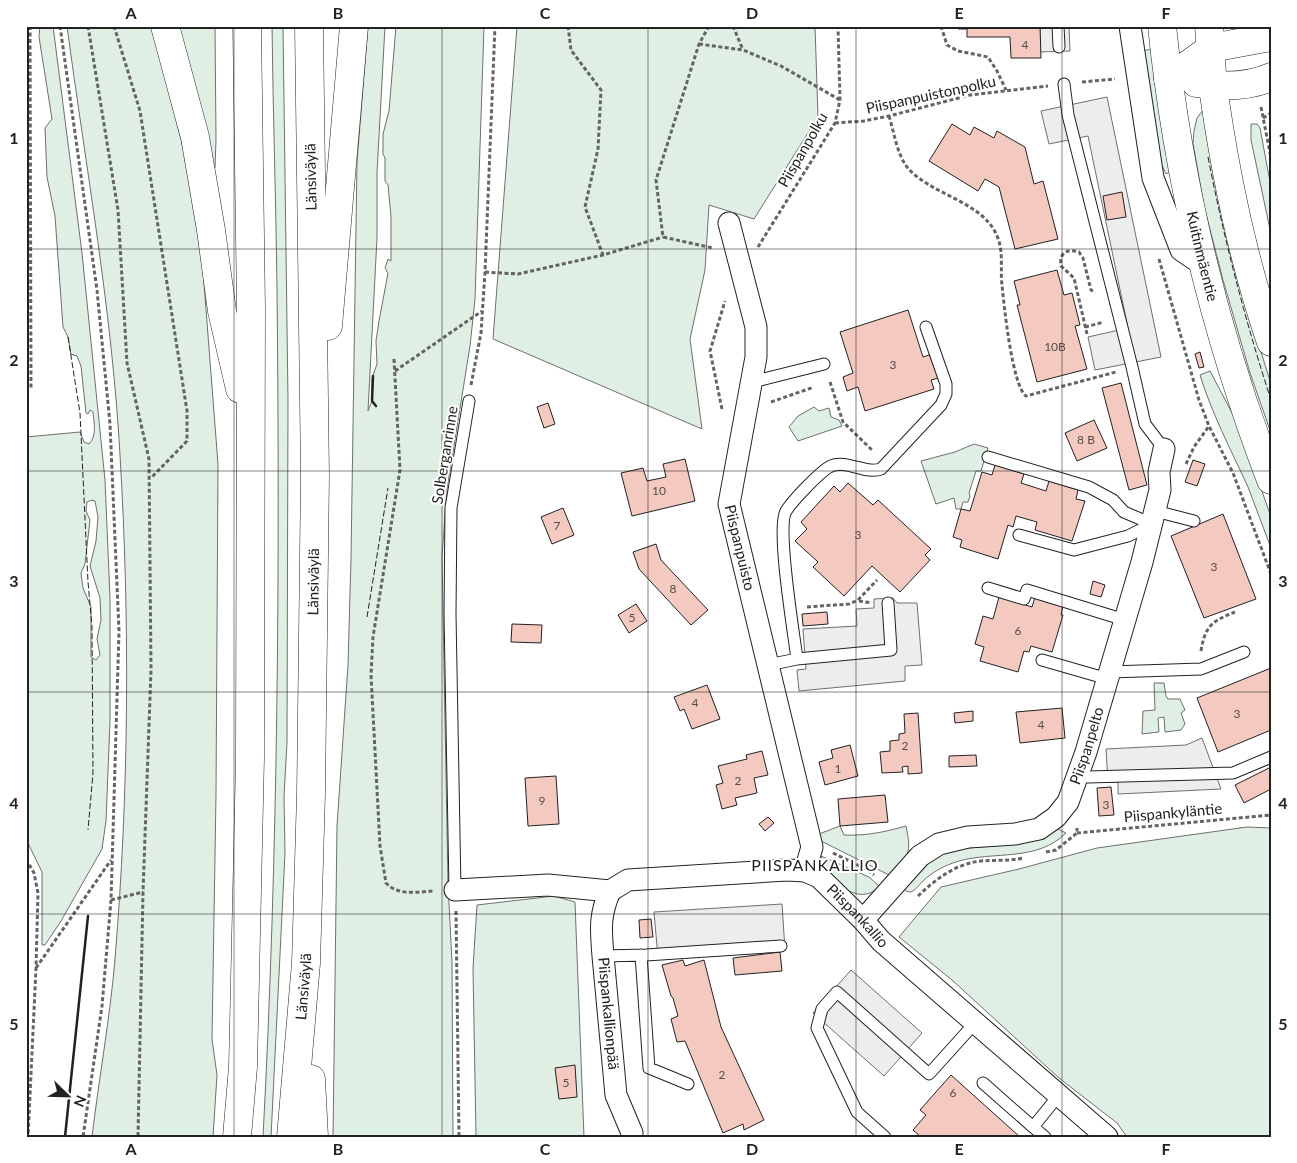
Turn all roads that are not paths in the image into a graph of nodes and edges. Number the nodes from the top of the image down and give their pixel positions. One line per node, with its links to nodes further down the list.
1 (165, 26): 22 (main road)
2 (247, 26): 22 (main road)
3 (309, 26): 25 (main road, Länsiväylä)
4 (354, 26): 25 (main road)
5 (1058, 26): 10 (lane)
6 (1130, 26): 16 (street)
7 (1162, 26): 12 (main road, Kuitinmäentie)
8 (1210, 37): 9 (main road); 12 (main road); 14 (main road)
9 (1271, 37)
10 (1059, 47)
11 (1271, 77): 14 (main road)
12 (1168, 79): 14 (main road); 16 (main road, Kuitinmäentie)
13 (1064, 84): 23 (lane)
14 (1213, 86): 18 (main road)
15 (729, 223): 20 (street, Piispanpuisto)
16 (1203, 266): 26 (main road, Kuitinmäentie)
17 (926, 327): 34 (lane)
18 (1271, 342)
19 (824, 364): 20 (lane)
20 (752, 382): 36 (street, Piispanpuisto)
21 (469, 401): 41 (lane, Solberganrinne)
22 (251, 434): 54 (main road)
23 (1164, 449): 27 (street, Piispanpelto)
24 (988, 457): 27 (lane)
25 (315, 475): 47 (main road, Länsiväylä)
26 (1271, 480)
27 (1153, 517): 28 (lane); 29 (lane); 32 (street, Piispanpelto)
28 (1194, 521)
29 (1019, 535)
30 (988, 588): 32 (lane)
31 (888, 603): 34 (lane)
32 (1125, 620): 37 (street, Piispanpelto)
33 (1244, 652): 37 (lane)
34 (797, 659): 36 (lane)
35 (1042, 660): 37 (lane)
36 (768, 665): 40 (street, Piispanpuisto)
37 (1109, 676): 39 (street, Piispanpelto)
38 (1271, 757): 39 (lane)
39 (1078, 776): 43 (street, Piispanpelto)
40 (805, 871): 42 (street); 43 (street, Piispankallio)
41 (455, 890): 42 (street)
42 (610, 891): 46 (street, Piispankallionpää)
43 (863, 920): 48 (street, Piispankallio)
44 (781, 946): 45 (lane)
45 (641, 955): 46 (lane); 50 (lane)
46 (603, 956): 53 (street, Piispankallionpää)
47 (306, 963): 55 (main road, Länsiväylä); 56 (main road)
48 (975, 1023): 51 (street, Piispankallio); 57 (lane)
49 (983, 1083): 52 (lane)
50 (688, 1084)
51 (1059, 1095): 52 (lane); 59 (street, Piispankallio)
52 (1033, 1127): 58 (lane)
53 (632, 1133)
54 (237, 1137)
55 (292, 1137)
56 (314, 1137)
57 (885, 1137)
58 (1045, 1137)
59 (1107, 1137)

